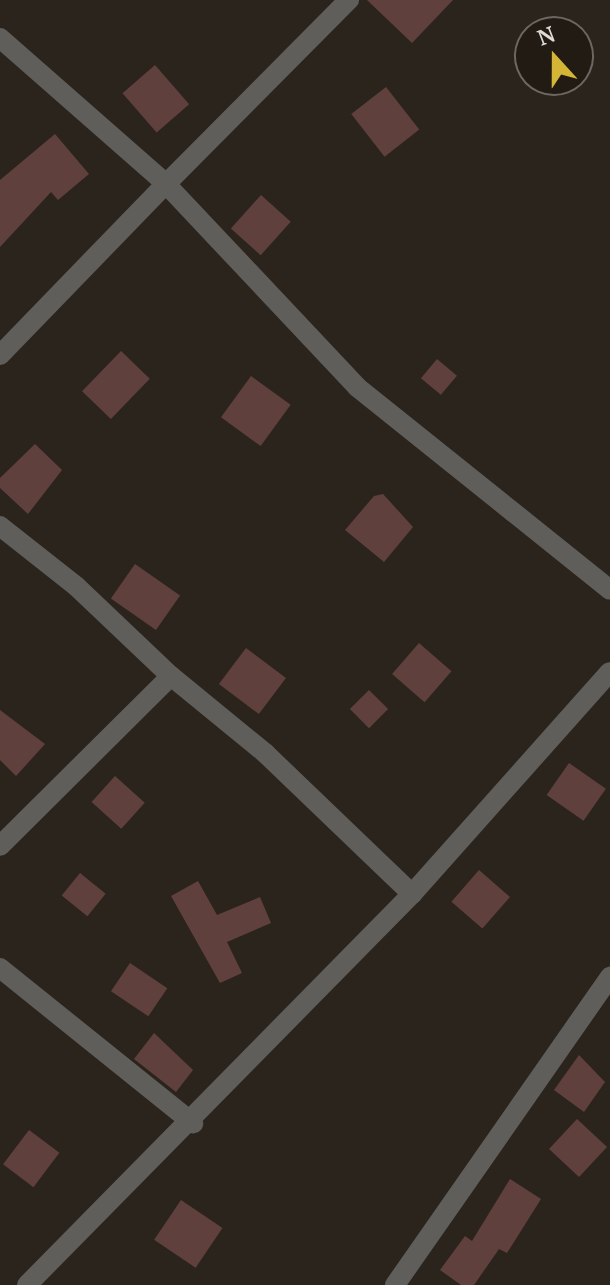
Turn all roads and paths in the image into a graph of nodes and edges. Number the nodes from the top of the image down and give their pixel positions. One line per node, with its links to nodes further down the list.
1 (349, 0): 3 (street)
2 (0, 38): 3 (street)
3 (166, 184): 4 (street); 6 (street)
4 (0, 355)
5 (0, 526): 8 (street)
6 (610, 590)
7 (610, 672): 10 (street)
8 (171, 676): 9 (street); 10 (street)
9 (0, 846)
10 (412, 894): 13 (street)
11 (0, 968): 13 (street)
12 (610, 977): 15 (street)
13 (193, 1123): 14 (street)
14 (27, 1285)
15 (395, 1285)

